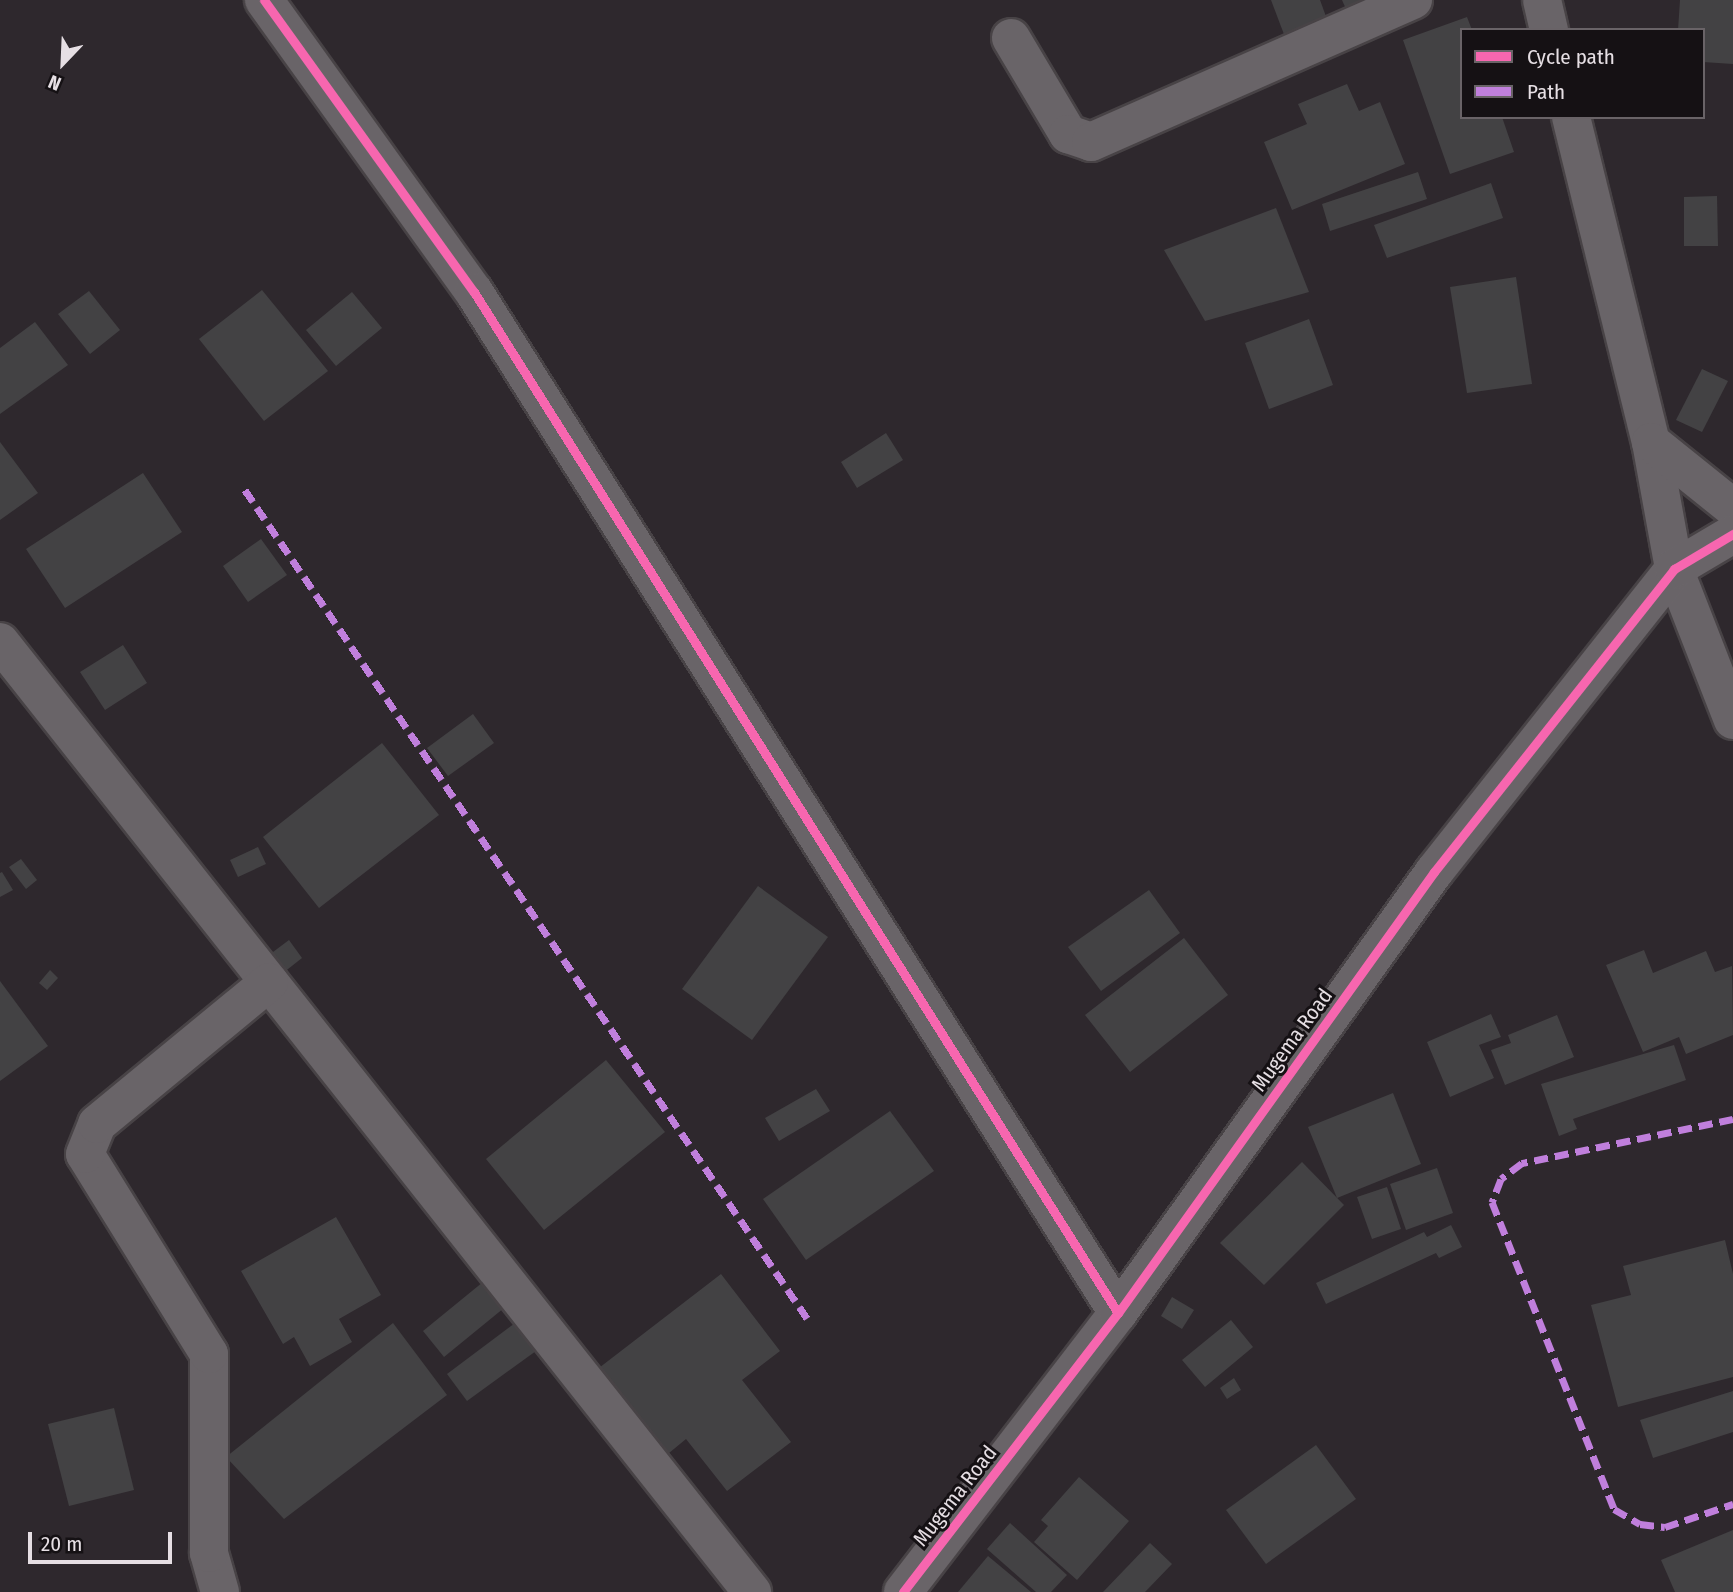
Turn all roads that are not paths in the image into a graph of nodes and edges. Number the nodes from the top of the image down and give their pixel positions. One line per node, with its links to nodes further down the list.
1 (264, 0): 14 (street)
2 (1413, 0): 5 (street)
3 (1542, 0): 4 (street)
4 (1549, 28)
5 (1011, 38)
6 (1571, 119): 7 (street)
7 (1651, 442): 8 (street); 10 (street)
8 (1733, 508)
9 (1733, 534): 10 (street, Mugema Road)
10 (1674, 569): 12 (street); 14 (street, Mugema Road)
11 (0, 642): 13 (street)
12 (1733, 720)
13 (268, 982): 15 (street); 16 (street)
14 (1118, 1312): 17 (street, Mugema Road)
15 (220, 1592)
16 (752, 1592)
17 (903, 1592)

